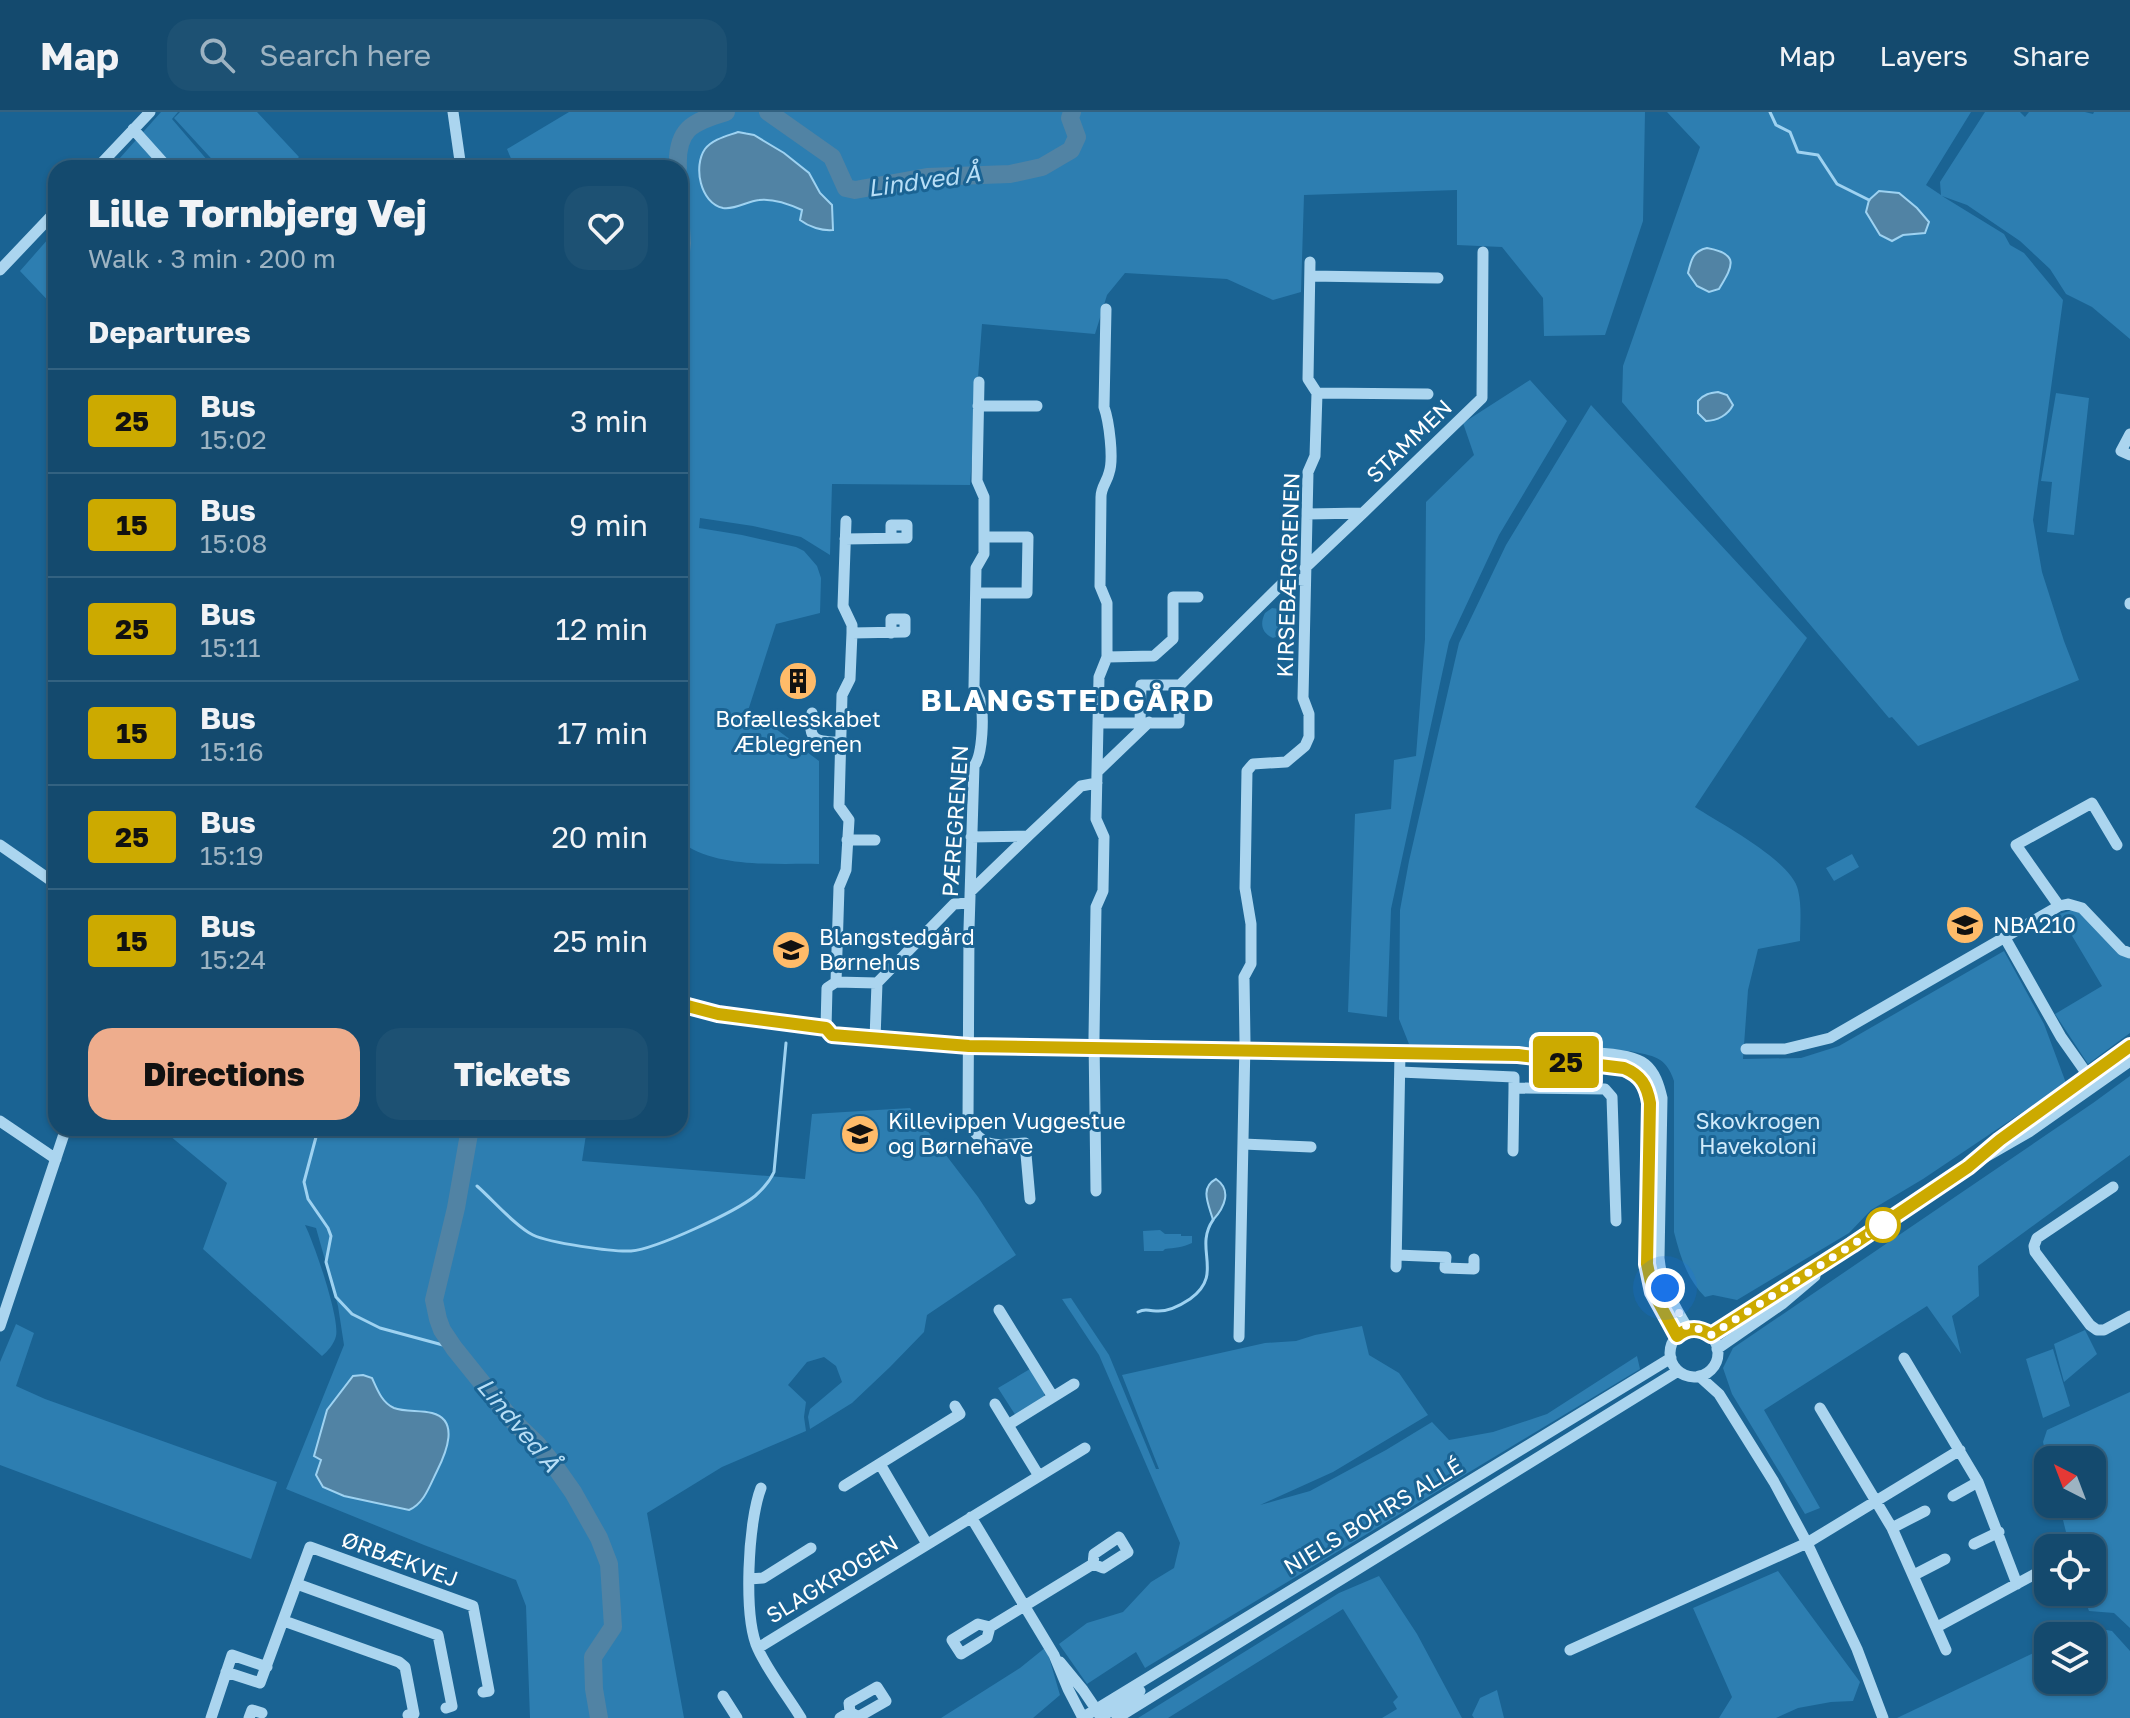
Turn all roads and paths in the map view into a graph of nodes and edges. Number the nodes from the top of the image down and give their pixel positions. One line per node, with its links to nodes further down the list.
1 (150, 112): 3 (street)
2 (453, 112): 6 (street)
3 (133, 129): 4 (street); 5 (street)
4 (104, 160)
5 (161, 160)
6 (460, 160)
7 (48, 219): 10 (street)
8 (1483, 252): 21 (street, STAMMEN)
9 (1310, 262): 11 (street, KIRSEBÆRGRENEN)
10 (0, 270)
11 (1310, 276): 12 (street); 15 (street, KIRSEBÆRGRENEN)
12 (1438, 278)
13 (1106, 309): 32 (street)
14 (979, 382): 17 (street, PÆREGRENEN)
15 (1317, 393): 16 (street); 22 (street, KIRSEBÆRGRENEN)
16 (1428, 394)
17 (978, 406): 18 (street); 24 (street, PÆREGRENEN)
18 (1037, 406)
19 (2130, 434): 20 (street)
20 (2130, 455)
21 (1363, 513): 22 (street, STAMMEN); 27 (street, STAMMEN)
22 (1307, 514): 27 (street, KIRSEBÆRGRENEN)
23 (846, 521): 26 (street)
24 (984, 537): 28 (street, PÆREGRENEN); 28 (street)
25 (891, 538): 26 (street)
26 (845, 539): 30 (street)
27 (1305, 574): 33 (street, STAMMEN); 61 (street, KIRSEBÆRGRENEN)
28 (976, 593): 40 (street, PÆREGRENEN)
29 (1198, 597): 32 (street)
30 (852, 633): 31 (street); 37 (street)
31 (891, 633)
32 (1107, 657): 36 (street)
33 (1180, 685): 35 (street); 35 (street)
34 (812, 713): 37 (street)
35 (1145, 722): 36 (street); 38 (street)
36 (1098, 723): 38 (street)
37 (841, 742): 41 (street)
38 (1097, 777): 39 (street); 59 (street)
39 (1028, 836): 40 (street); 46 (street)
40 (971, 837): 46 (street, PÆREGRENEN)
41 (847, 840): 42 (street); 48 (street)
42 (875, 840)
43 (0, 845): 45 (street)
44 (2117, 845): 47 (street)
45 (48, 878)
46 (970, 898): 53 (street); 57 (street, PÆREGRENEN)
47 (2059, 906): 50 (street); 51 (street)
48 (838, 938): 49 (street); 52 (street)
49 (868, 938)
50 (2005, 938): 60 (street); 65 (street)
51 (2130, 953)
52 (836, 982): 53 (street); 55 (street)
53 (877, 983): 56 (street)
54 (688, 1006): 55 (street)
55 (826, 1028): 56 (street)
56 (875, 1039): 57 (street)
57 (969, 1046): 59 (street); 75 (street, PÆREGRENEN)
58 (2130, 1046): 65 (street)
59 (1095, 1048): 61 (street); 74 (street)
60 (1746, 1049)
61 (1245, 1051): 62 (street); 69 (street, KIRSEBÆRGRENEN)
62 (1400, 1053): 64 (street); 83 (street)
63 (2130, 1061): 65 (street)
64 (1400, 1072): 66 (street); 78 (street)
65 (2092, 1081): 77 (street)
66 (1514, 1088): 71 (street); 76 (street)
67 (0, 1121): 72 (street)
68 (63, 1136): 72 (street)
69 (1243, 1144): 70 (street); 85 (street, KIRSEBÆRGRENEN)
70 (1311, 1147)
71 (1513, 1151)
72 (56, 1159): 79 (street)
73 (2113, 1187): 81 (street)
74 (1096, 1191)
75 (1030, 1199)
76 (1616, 1221)
77 (1852, 1245): 84 (street); 86 (street)
78 (1474, 1259)
79 (4, 1307): 82 (street)
80 (999, 1310): 94 (street)
81 (2130, 1316)
82 (0, 1326)
83 (1682, 1332): 84 (street); 87 (street)
84 (1711, 1335): 86 (street)
85 (1239, 1337)
86 (1717, 1349): 89 (street)
87 (1671, 1358): 90 (street); 139 (street, NIELS BOHRS ALLÉ)
88 (1904, 1358): 100 (street)
89 (1711, 1369): 91 (street); 93 (street)
90 (1678, 1371): 91 (street); 144 (street, NIELS BOHRS ALLÉ)
91 (1699, 1376): 93 (street)
92 (1074, 1384): 94 (street)
93 (1719, 1394): 112 (street)
94 (1053, 1397): 98 (street)
95 (995, 1404): 98 (street)
96 (955, 1406): 101 (street)
97 (1820, 1408): 107 (street)
98 (1008, 1425): 102 (street)
99 (1085, 1448): 102 (street, SLAGKROGEN)
100 (1960, 1450): 103 (street); 107 (street)
101 (880, 1464): 104 (street); 113 (street, SLAGKROGEN)
102 (1039, 1476): 109 (street, SLAGKROGEN)
103 (1978, 1482): 106 (street); 111 (street)
104 (844, 1486)
105 (761, 1488): 120 (street, SLAGKROGEN)
106 (1953, 1496)
107 (1877, 1501): 110 (street); 112 (street)
108 (1925, 1511): 110 (street)
109 (971, 1517): 113 (street, SLAGKROGEN); 123 (street)
110 (1892, 1528): 118 (street)
111 (1999, 1532): 114 (street); 122 (street)
112 (1807, 1543): 128 (street); 145 (street)
113 (927, 1544): 127 (street, SLAGKROGEN)
114 (1974, 1544)
115 (811, 1548): 120 (street, SLAGKROGEN)
116 (1945, 1559): 118 (street)
117 (1093, 1564): 123 (street)
118 (1914, 1575): 126 (street)
119 (2034, 1575): 122 (street)
120 (749, 1579): 127 (street, SLAGKROGEN)
121 (297, 1584): 124 (street, ØRBÆKVEJ); 133 (street, ØRBÆKVEJ); 135 (street)
122 (2017, 1584): 126 (street)
123 (1025, 1605): 125 (street); 130 (street)
124 (284, 1621): 131 (street, ØRBÆKVEJ); 137 (street)
125 (990, 1627)
126 (1937, 1627): 129 (street)
127 (758, 1648): 142 (street, SLAGKROGEN)
128 (1570, 1650)
129 (1946, 1650)
130 (1054, 1655): 139 (street); 143 (street)
131 (267, 1667): 132 (street); 132 (street)
132 (226, 1672): 140 (street)
133 (483, 1692)
134 (723, 1696): 138 (street)
135 (446, 1708)
136 (262, 1713): 141 (street)
137 (408, 1715)
138 (731, 1716)
139 (1098, 1716): 143 (street, NIELS BOHRS ALLÉ)
140 (211, 1718)
141 (249, 1718)
142 (801, 1718)
143 (1082, 1718)
144 (1117, 1718)
145 (1883, 1718)

